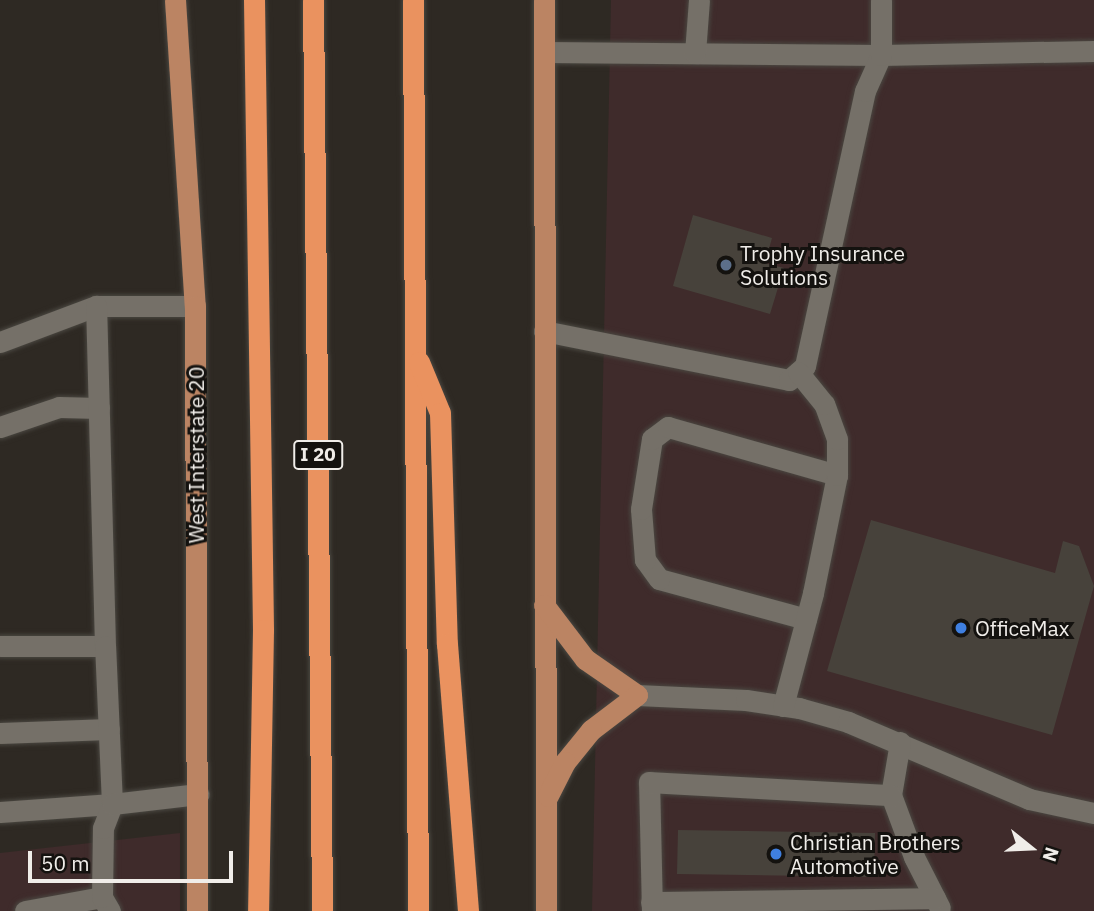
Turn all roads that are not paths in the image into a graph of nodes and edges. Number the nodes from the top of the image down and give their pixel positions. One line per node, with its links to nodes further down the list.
1 (175, 0): 13 (main road, West Interstate 20)
2 (254, 0): 41 (highway)
3 (313, 0): 42 (highway, I 20)
4 (413, 0): 16 (highway)
5 (544, 0): 9 (main road)
6 (699, 0): 10 (lane)
7 (881, 0): 11 (lane)
8 (1094, 51): 11 (lane)
9 (544, 52): 10 (lane); 14 (main road)
10 (695, 53): 11 (lane)
11 (881, 55): 17 (lane)
12 (96, 306): 13 (lane); 15 (lane); 18 (lane)
13 (195, 306): 30 (main road, West Interstate 20)
14 (544, 331): 17 (lane); 21 (main road)
15 (0, 342)
16 (415, 350): 43 (highway); 44 (highway)
17 (798, 372): 20 (lane)
18 (99, 408): 19 (lane); 24 (lane)
19 (0, 427)
20 (837, 475): 22 (lane); 22 (lane)
21 (544, 605): 25 (main road); 32 (main road)
22 (806, 619): 26 (lane)
23 (0, 646): 24 (lane)
24 (105, 646): 27 (lane)
25 (637, 695): 26 (lane); 32 (main road)
26 (783, 706): 29 (lane)
27 (109, 729): 28 (lane); 33 (lane)
28 (0, 733)
29 (900, 742): 31 (lane); 35 (lane)
30 (198, 794): 33 (lane); 40 (main road, West Interstate 20)
31 (891, 795): 37 (lane); 38 (lane)
32 (546, 801): 45 (main road)
33 (112, 804): 34 (lane); 36 (lane)
34 (0, 812)
35 (1094, 813)
36 (106, 904): 39 (lane)
37 (938, 905): 38 (lane)
38 (651, 907)
39 (25, 911)
40 (197, 911)
41 (258, 911)
42 (323, 911)
43 (418, 911)
44 (468, 911)
45 (546, 911)

